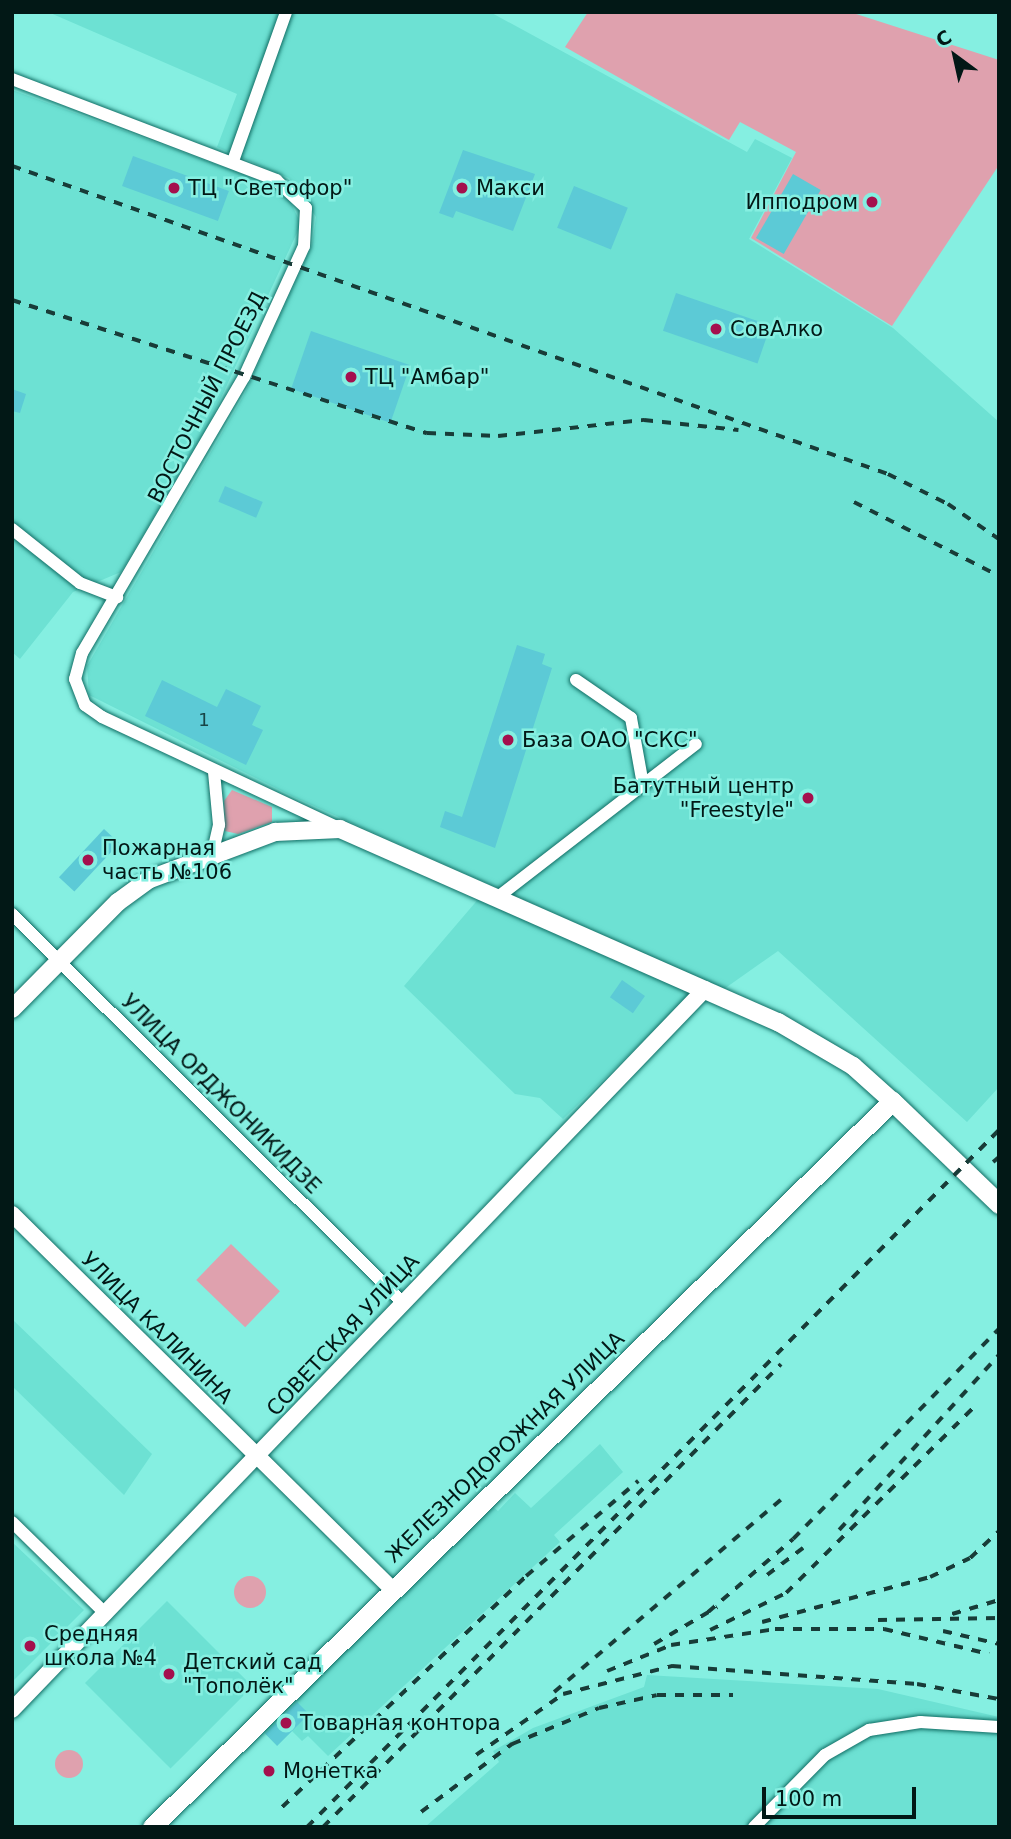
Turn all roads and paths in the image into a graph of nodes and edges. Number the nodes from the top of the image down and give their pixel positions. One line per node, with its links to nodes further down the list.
1 (286, 12): 3 (street)
2 (12, 79): 3 (street, ВОСТОЧНЫЙ ПРОЕЗД)
3 (233, 161): 5 (street, ВОСТОЧНЫЙ ПРОЕЗД)
4 (12, 529): 5 (street)
5 (117, 597): 8 (street, ВОСТОЧНЫЙ ПРОЕЗД)
6 (576, 680): 9 (street)
7 (696, 744): 9 (street)
8 (215, 772): 10 (street, ВОСТОЧНЫЙ ПРОЕЗД); 11 (street)
9 (643, 785): 12 (street)
10 (340, 829): 11 (main road); 12 (main road)
11 (212, 851): 14 (main road)
12 (498, 897): 15 (main road)
13 (12, 914): 14 (street, УЛИЦА ОРДЖОНИКИДЗЕ)
14 (60, 960): 16 (main road); 20 (street, УЛИЦА ОРДЖОНИКИДЗЕ)
15 (705, 989): 17 (main road); 20 (street, СОВЕТСКАЯ УЛИЦА)
16 (12, 1009)
17 (892, 1101): 18 (main road); 23 (main road, ЖЕЛЕЗНОДОРОЖНАЯ УЛИЦА)
18 (999, 1203)
19 (12, 1214): 21 (street, УЛИЦА КАЛИНИНА)
20 (402, 1302): 21 (street, СОВЕТСКАЯ УЛИЦА)
21 (258, 1457): 23 (street, УЛИЦА КАЛИНИНА); 24 (street, СОВЕТСКАЯ УЛИЦА)
22 (12, 1522): 24 (street)
23 (392, 1589): 27 (main road, ЖЕЛЕЗНОДОРОЖНАЯ УЛИЦА)
24 (106, 1615): 25 (street, СОВЕТСКАЯ УЛИЦА)
25 (12, 1710)
26 (999, 1727): 28 (street)
27 (152, 1827)
28 (754, 1827)

